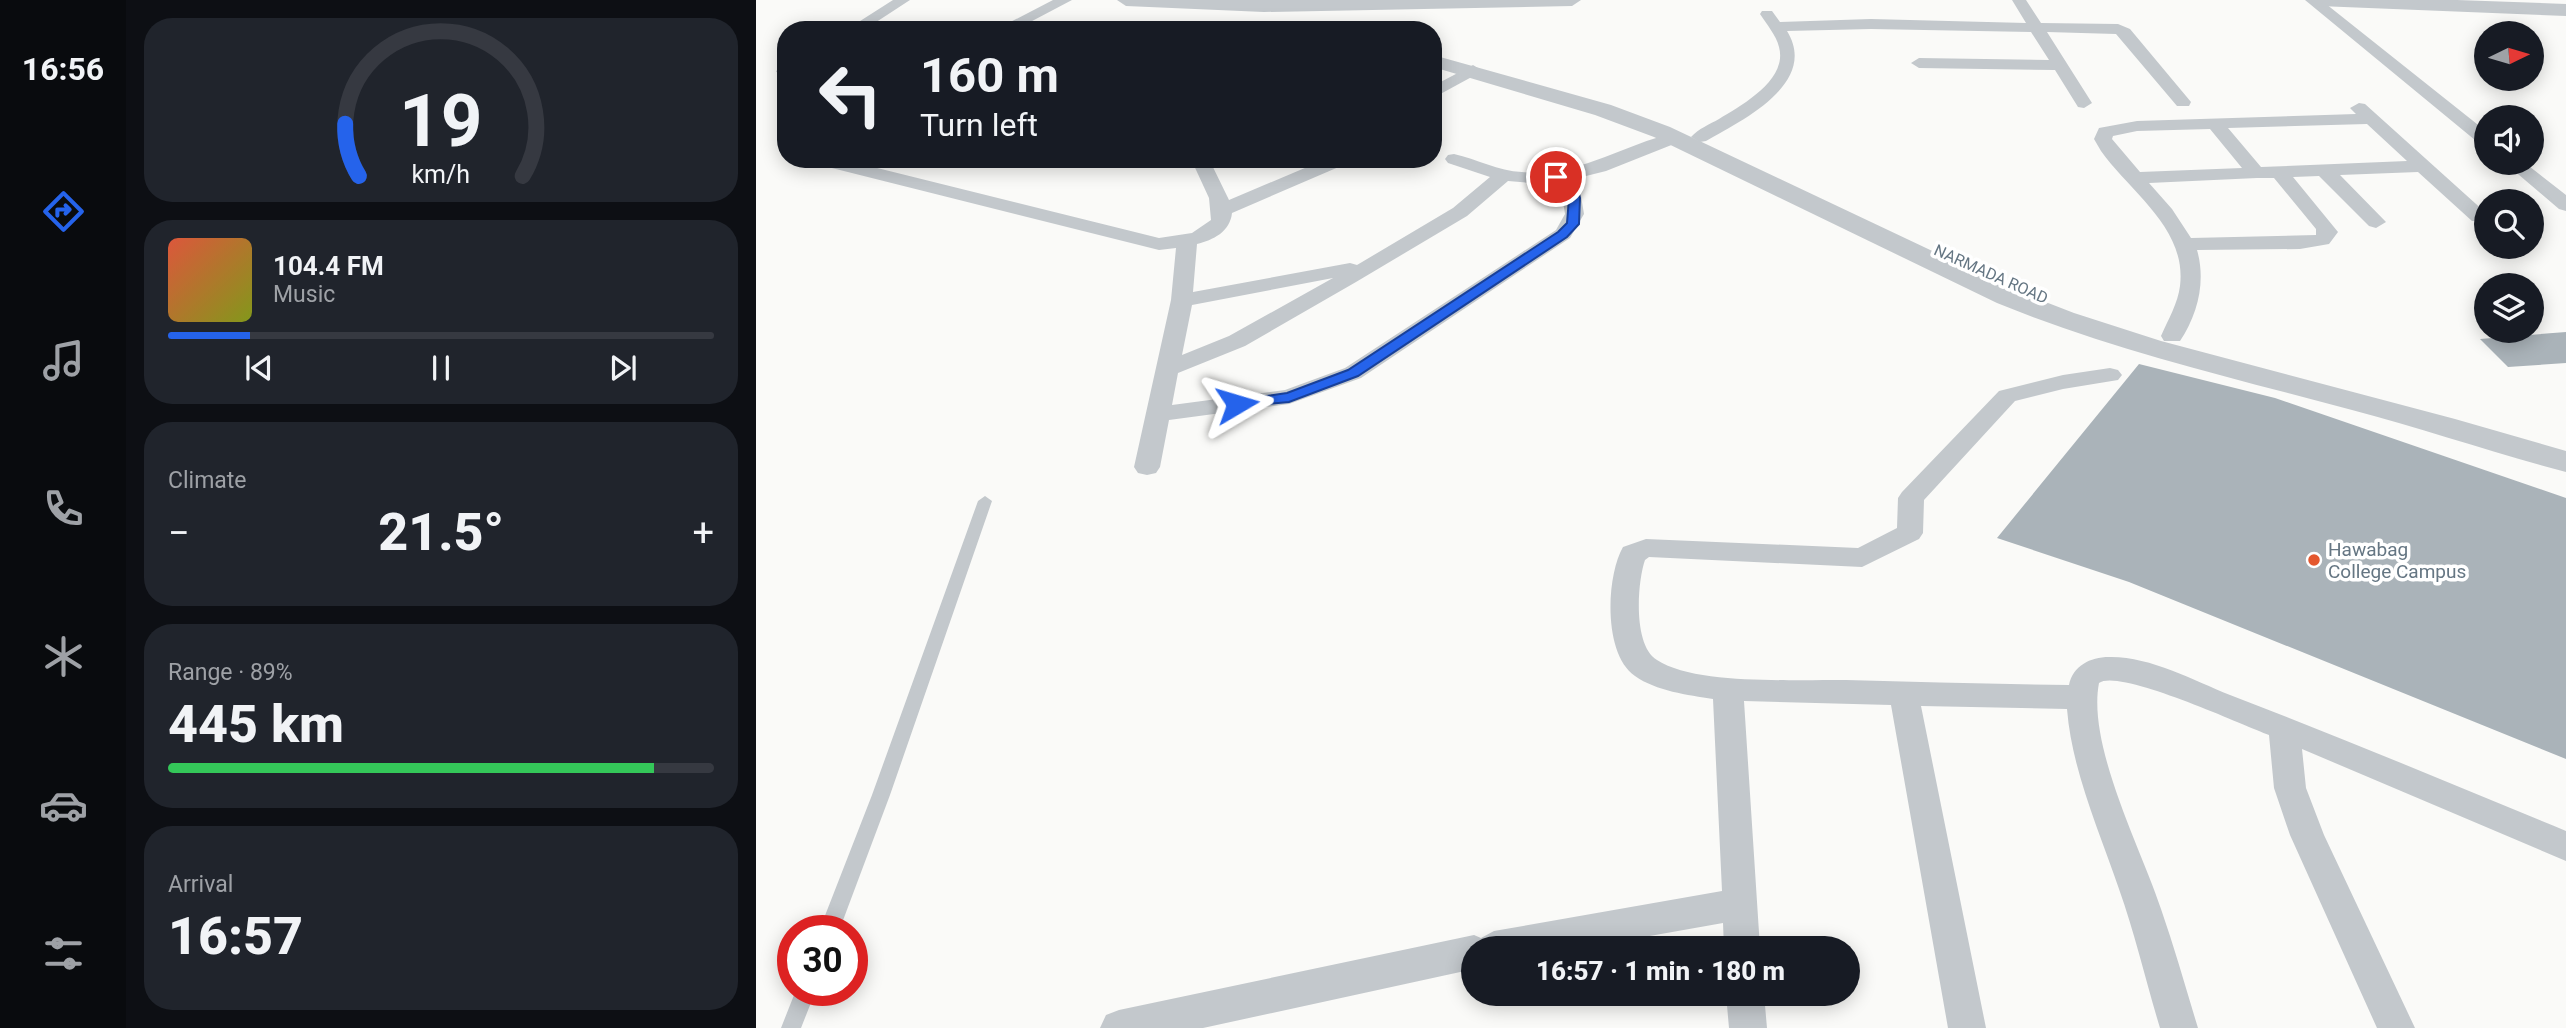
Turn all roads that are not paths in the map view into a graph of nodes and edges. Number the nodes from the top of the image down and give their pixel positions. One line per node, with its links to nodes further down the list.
1 (903, 0): 14 (street)
2 (1065, 0): 15 (street)
3 (1126, 0): 9 (street)
4 (1572, 0): 10 (street)
5 (2020, 0): 19 (street)
6 (2312, 0): 31 (street)
7 (2319, 0): 13 (street)
8 (2443, 0): 11 (street)
9 (1228, 2): 12 (street); 16 (street); 17 (street)
10 (1515, 2): 12 (street)
11 (2566, 4)
12 (1326, 6): 18 (street)
13 (2566, 10)
14 (868, 21)
15 (1021, 21)
16 (1261, 21)
17 (1299, 21)
18 (1310, 21)
19 (2037, 27): 23 (street); 28 (street); 32 (street)
20 (1442, 54): 32 (street, NARMADA ROAD)
21 (1442, 63): 24 (street)
22 (1919, 63): 23 (street)
23 (2060, 65): 27 (street)
24 (1474, 70): 25 (street); 33 (street)
25 (1442, 88)
26 (2352, 102): 29 (street)
27 (2084, 103)
28 (2183, 103)
29 (2369, 119): 30 (street); 35 (street)
30 (2214, 123): 41 (street); 45 (street)
31 (2474, 131)
32 (1700, 137): 54 (street, NARMADA ROAD)
33 (1673, 138): 44 (street); 59 (street)
34 (1454, 159): 42 (street)
35 (2422, 166): 39 (street); 48 (street)
36 (854, 168): 50 (street)
37 (1204, 168): 47 (street)
38 (1321, 168): 47 (street)
39 (2324, 170): 40 (street); 49 (street)
40 (2279, 172): 41 (street); 51 (street)
41 (2256, 173): 45 (street)
42 (1504, 175): 44 (street); 52 (street)
43 (2529, 175): 46 (street)
44 (1568, 176): 57 (street)
45 (2133, 178): 51 (street)
46 (2566, 205)
47 (1222, 210): 50 (street)
48 (2474, 213)
49 (2376, 222)
50 (1187, 241): 53 (street)
51 (2187, 244): 54 (street)
52 (1373, 264): 53 (street); 55 (street)
53 (1182, 300): 55 (street)
54 (2172, 336): 58 (street, NARMADA ROAD)
55 (1168, 369): 57 (street)
56 (2110, 375): 62 (street)
57 (1158, 414): 60 (street)
58 (2566, 448)
59 (2566, 463)
60 (1147, 467)
61 (985, 501): 68 (lane)
62 (1728, 689): 63 (street); 67 (street)
63 (1904, 694): 64 (street); 77 (street)
64 (2079, 697): 65 (street); 78 (street)
65 (2284, 728): 66 (street); 79 (street)
66 (2566, 846)
67 (1739, 904): 69 (street); 70 (street)
68 (835, 915)
69 (1561, 936)
70 (1741, 936)
71 (1461, 956): 75 (street)
72 (800, 1006): 74 (lane)
73 (1746, 1006): 76 (street)
74 (791, 1028)
75 (1119, 1028)
76 (1748, 1028)
77 (1967, 1028)
78 (2179, 1028)
79 (2396, 1028)

